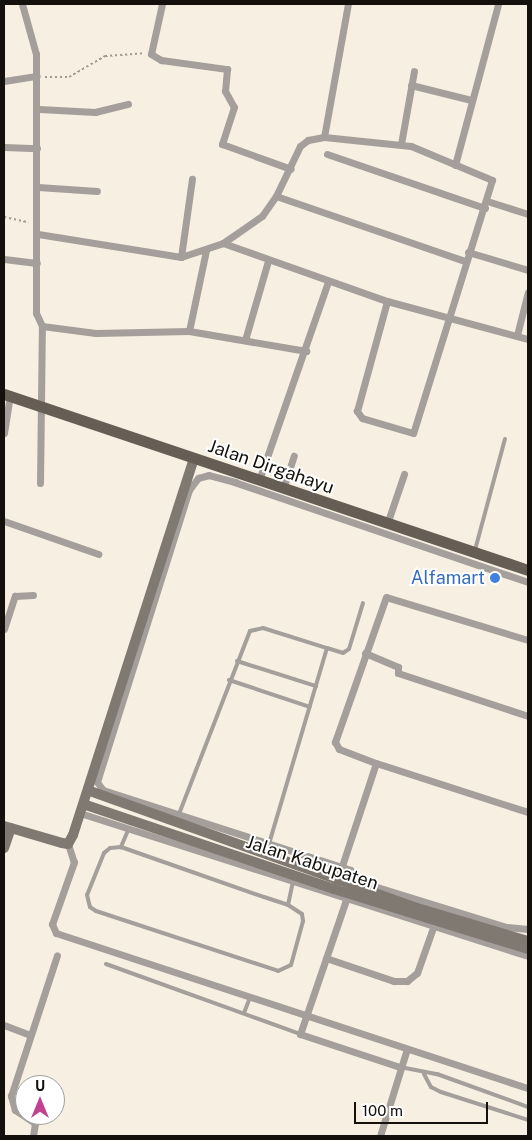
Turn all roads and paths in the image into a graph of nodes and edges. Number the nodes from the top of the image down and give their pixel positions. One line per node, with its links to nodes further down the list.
1 (22, 4): 7 (street)
2 (162, 4): 5 (street)
3 (348, 4): 13 (street)
4 (498, 4): 10 (street)
5 (151, 54): 7 (path); 19 (street)
6 (414, 70): 9 (street)
7 (38, 76): 8 (street); 12 (street)
8 (4, 81)
9 (411, 85): 10 (street); 14 (street)
10 (471, 100): 18 (street)
11 (128, 104): 12 (street)
12 (39, 109): 16 (street)
13 (324, 137): 14 (street); 19 (street)
14 (401, 144): 18 (street)
15 (4, 147): 16 (street)
16 (37, 148): 21 (street)
17 (327, 154): 24 (street)
18 (455, 165): 24 (street)
19 (291, 169): 23 (street)
20 (192, 179): 32 (street)
21 (38, 187): 22 (street); 27 (street)
22 (97, 191)
23 (276, 196): 29 (street); 35 (street)
24 (486, 204): 25 (street); 31 (street)
25 (528, 214)
26 (4, 218): 27 (path)
27 (38, 224): 28 (street)
28 (38, 234): 32 (street); 36 (street)
29 (223, 243): 30 (street); 34 (street)
30 (206, 250): 32 (street); 43 (street)
31 (468, 252): 35 (street); 37 (street)
32 (181, 257)
33 (4, 259): 36 (street)
34 (268, 261): 38 (street); 46 (street)
35 (465, 261): 41 (street)
36 (37, 263): 42 (street)
37 (528, 270)
38 (328, 282): 40 (street); 47 (street)
39 (528, 292): 44 (street)
40 (387, 301): 41 (street); 41 (street)
41 (449, 317): 44 (street)
42 (42, 326): 43 (street); 49 (street)
43 (189, 331): 46 (street)
44 (517, 335): 45 (street)
45 (528, 339)
46 (245, 340): 47 (street)
47 (306, 351): 55 (street)
48 (7, 395): 49 (main road, Jalan Dirgahayu); 50 (street)
49 (40, 406): 53 (main road, Jalan Dirgahayu); 56 (street)
50 (4, 433)
51 (505, 439): 60 (lane)
52 (294, 456): 57 (street)
53 (194, 459): 55 (main road, Jalan Dirgahayu); 76 (street)
54 (404, 474): 59 (street)
55 (259, 480): 57 (main road, Jalan Dirgahayu)
56 (40, 482)
57 (283, 489): 59 (main road, Jalan Dirgahayu)
58 (4, 521): 61 (street)
59 (387, 525): 60 (main road, Jalan Dirgahayu)
60 (474, 551): 62 (main road, Jalan Dirgahayu)
61 (98, 554)
62 (528, 570)
63 (528, 582): 80 (street)
64 (33, 595): 66 (street)
65 (363, 603): 68 (lane)
66 (4, 629)
67 (528, 640): 69 (street)
68 (327, 648): 70 (lane); 72 (lane)
69 (364, 653): 74 (street); 75 (street)
70 (236, 661): 71 (lane); 72 (lane)
71 (229, 680): 73 (lane); 80 (lane)
72 (316, 686): 73 (lane)
73 (310, 707): 87 (lane)
74 (528, 716)
75 (376, 763): 79 (street); 90 (street)
76 (90, 791): 77 (street, Jalan Kabupaten); 78 (street)
77 (136, 807): 80 (street, Jalan Kabupaten); 81 (lane)
78 (84, 809): 81 (street, Jalan Kabupaten); 84 (street)
79 (528, 812)
80 (177, 818): 83 (lane); 87 (street, Jalan Kabupaten)
81 (131, 824): 83 (street, Jalan Kabupaten); 85 (lane); 92 (street)
82 (7, 827): 84 (street); 86 (street)
83 (172, 832): 88 (street, Jalan Kabupaten)
84 (68, 844): 104 (street)
85 (121, 847): 95 (lane); 95 (lane)
86 (4, 848)
87 (266, 848): 88 (lane); 89 (street, Jalan Kabupaten); 90 (street)
88 (258, 863): 92 (street, Jalan Kabupaten)
89 (298, 865): 91 (street, Jalan Kabupaten); 92 (lane)
90 (342, 867): 91 (street); 97 (street)
91 (338, 878): 93 (street); 94 (street, Jalan Kabupaten)
92 (294, 880): 93 (street, Jalan Kabupaten); 94 (street); 95 (lane)
93 (334, 889): 94 (street, Jalan Kabupaten)
94 (349, 892): 96 (street, Jalan Kabupaten); 98 (street, Jalan Kabupaten); 102 (street)
95 (288, 905)
96 (434, 924): 99 (street, Jalan Kabupaten); 101 (street); 102 (street)
97 (528, 929)
98 (528, 941)
99 (528, 949)
100 (57, 955): 109 (street)
101 (528, 956)
102 (326, 958): 106 (street)
103 (106, 964): 105 (lane)
104 (250, 997): 105 (lane); 106 (street)
105 (244, 1013): 108 (lane)
106 (307, 1016): 108 (street); 110 (street)
107 (4, 1025): 109 (street)
108 (300, 1034): 111 (street)
109 (30, 1035): 116 (street)
110 (407, 1049): 111 (street); 113 (street)
111 (400, 1067): 112 (lane); 117 (street)
112 (424, 1074): 114 (lane); 115 (lane)
113 (528, 1088)
114 (528, 1107)
115 (528, 1120)
116 (33, 1136)
117 (380, 1136)

